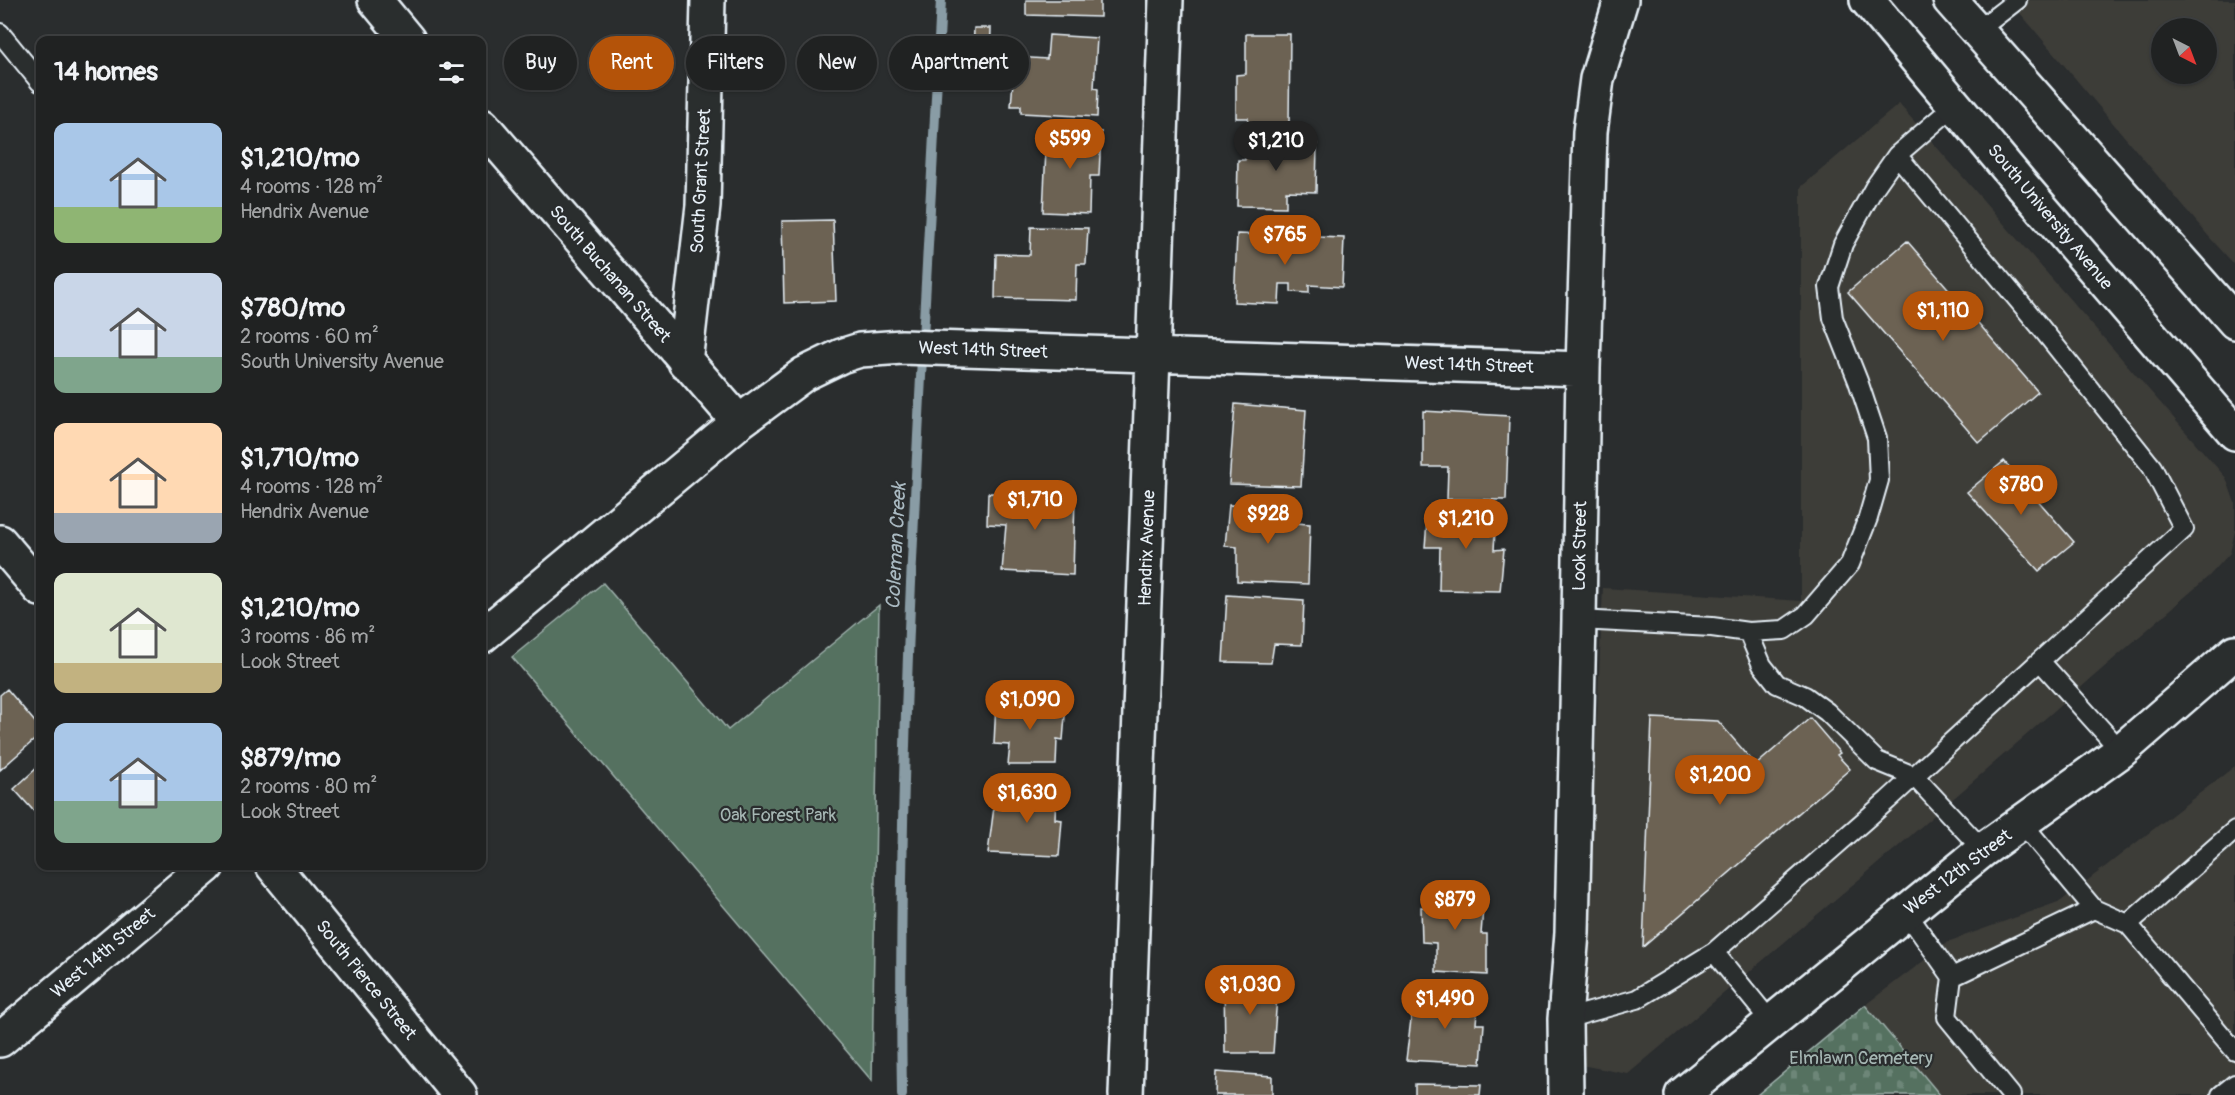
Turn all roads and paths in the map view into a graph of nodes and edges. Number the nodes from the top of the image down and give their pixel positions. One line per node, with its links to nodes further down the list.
1 (375, 0): 10 (street)
2 (708, 0): 17 (street, South Grant Street)
3 (1167, 0): 16 (street, Hendrix Avenue)
4 (1621, 0): 18 (street, Look Street)
5 (1867, 0): 12 (street, South University Avenue)
6 (1950, 0): 8 (street)
7 (2017, 0): 8 (lane)
8 (1977, 31): 15 (street)
9 (0, 33): 11 (lane)
10 (405, 36)
11 (36, 77)
12 (1955, 105): 14 (lane); 20 (street, South University Avenue)
13 (486, 130): 17 (street, South Buchanan Street)
14 (1897, 155): 24 (lane); 27 (lane)
15 (2235, 322)
16 (1153, 356): 18 (street, West 14th Street); 19 (street, West 14th Street); 46 (street, Hendrix Avenue)
17 (685, 362): 19 (street, South Buchanan Street)
18 (1583, 369): 23 (street, Look Street)
19 (739, 422): 25 (street, West 14th Street)
20 (2235, 433)
21 (0, 542): 22 (street)
22 (36, 585)
23 (1579, 620): 24 (lane); 40 (street, Look Street)
24 (1748, 632): 29 (lane)
25 (486, 633)
26 (2235, 652): 28 (street, West 12th Street)
27 (2040, 662): 28 (lane); 29 (lane)
28 (2121, 751): 30 (street, West 12th Street)
29 (1914, 776): 32 (lane); 38 (lane)
30 (2022, 823): 32 (street, West 12th Street); 35 (lane)
31 (2235, 830): 37 (lane)
32 (1983, 850): 36 (street, West 12th Street)
33 (202, 870): 42 (street, West 14th Street)
34 (276, 870): 45 (street, South Pierce Street)
35 (2094, 909): 37 (lane); 39 (lane)
36 (1905, 912): 39 (lane); 41 (street, West 12th Street)
37 (2128, 924): 43 (lane)
38 (1713, 952): 40 (lane); 41 (lane)
39 (1952, 977): 49 (lane)
40 (1565, 1019): 47 (street, Look Street)
41 (1771, 1022): 48 (street, West 12th Street)
42 (0, 1040)
43 (2235, 1051)
44 (2235, 1084): 50 (lane)
45 (460, 1095)
46 (1126, 1095)
47 (1566, 1095)
48 (1682, 1095)
49 (2011, 1095)
50 (2221, 1095)

